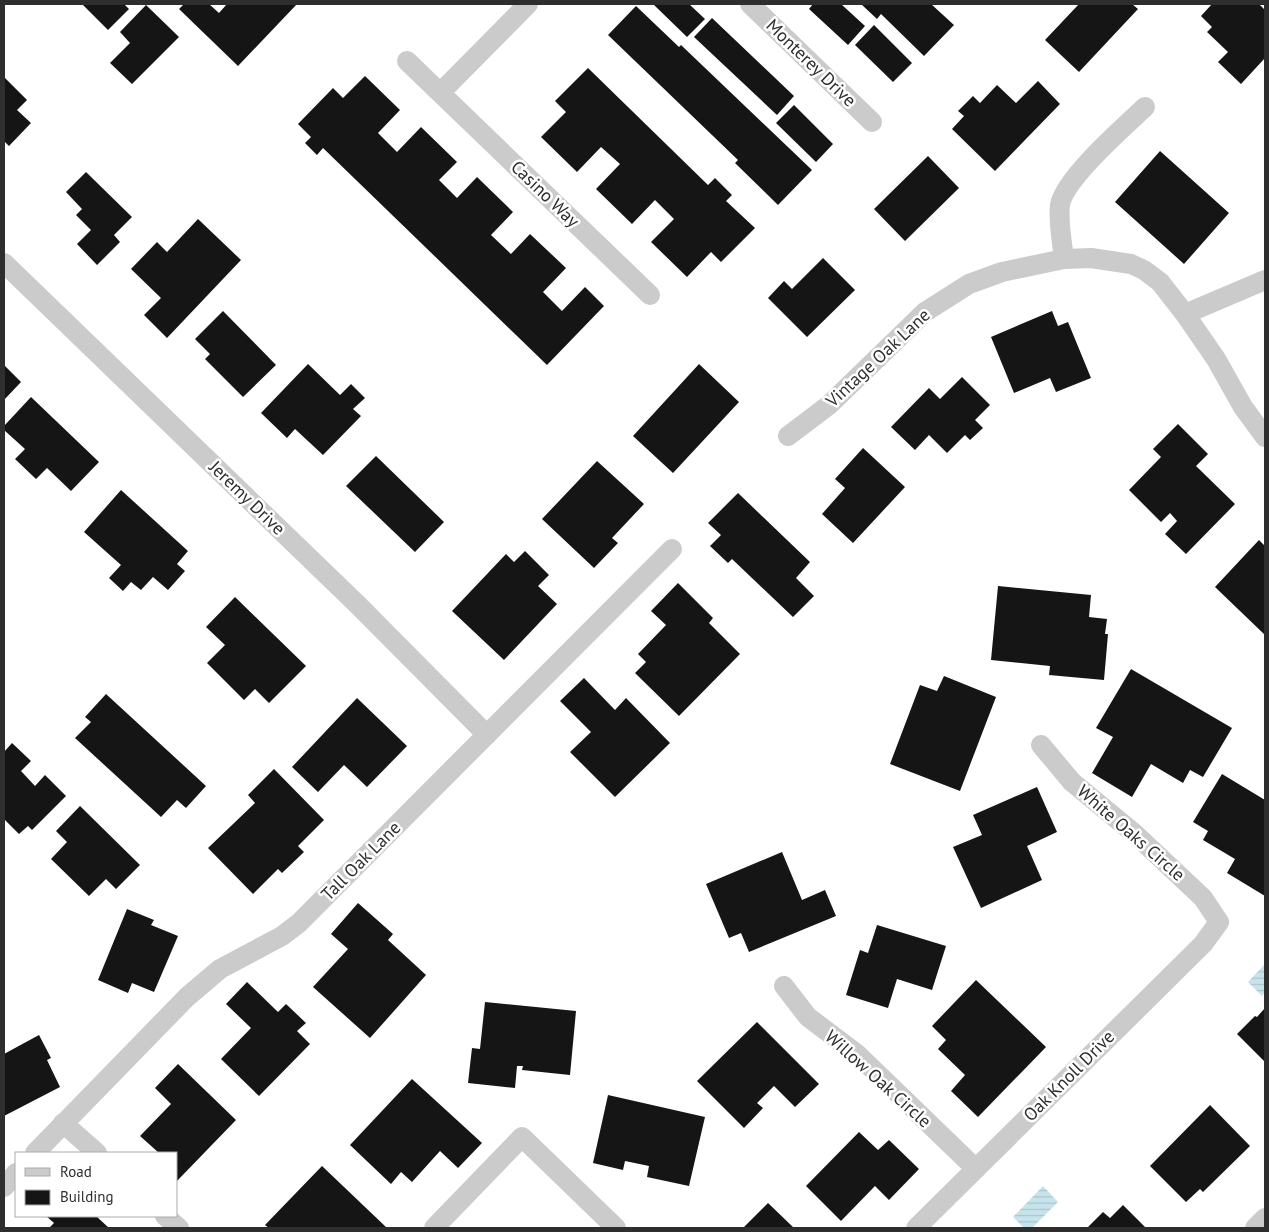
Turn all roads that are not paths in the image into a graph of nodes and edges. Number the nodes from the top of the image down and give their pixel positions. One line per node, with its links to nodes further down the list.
1 (528, 4): 4 (street)
2 (750, 4): 6 (street, Monterey Drive)
3 (407, 61): 4 (street, Casino Way)
4 (440, 93): 10 (street, Casino Way)
5 (1145, 107): 7 (street)
6 (872, 122)
7 (1064, 259): 11 (street, Vintage Oak Lane); 12 (street, Vintage Oak Lane)
8 (4, 263): 15 (street, Jeremy Drive)
9 (1265, 280): 11 (street)
10 (650, 295)
11 (1185, 314): 13 (street, Vintage Oak Lane)
12 (788, 436)
13 (1265, 437)
14 (672, 548): 15 (street, Tall Oak Lane)
15 (487, 735): 19 (street, Tall Oak Lane)
16 (1041, 745): 17 (street, White Oaks Circle)
17 (1219, 922): 22 (street, Oak Knoll Drive)
18 (784, 986): 22 (street, Willow Oak Circle)
19 (63, 1122): 20 (street, Tall Oak Lane); 21 (street)
20 (36, 1152)
21 (96, 1152)
22 (976, 1169): 30 (street, Oak Knoll Drive)
23 (15, 1174): 24 (street)
24 (4, 1187)
25 (166, 1217): 27 (street)
26 (1265, 1218): 31 (street)
27 (179, 1228)
28 (434, 1228): 29 (street)
29 (616, 1228)
30 (916, 1228)
31 (1255, 1228)

